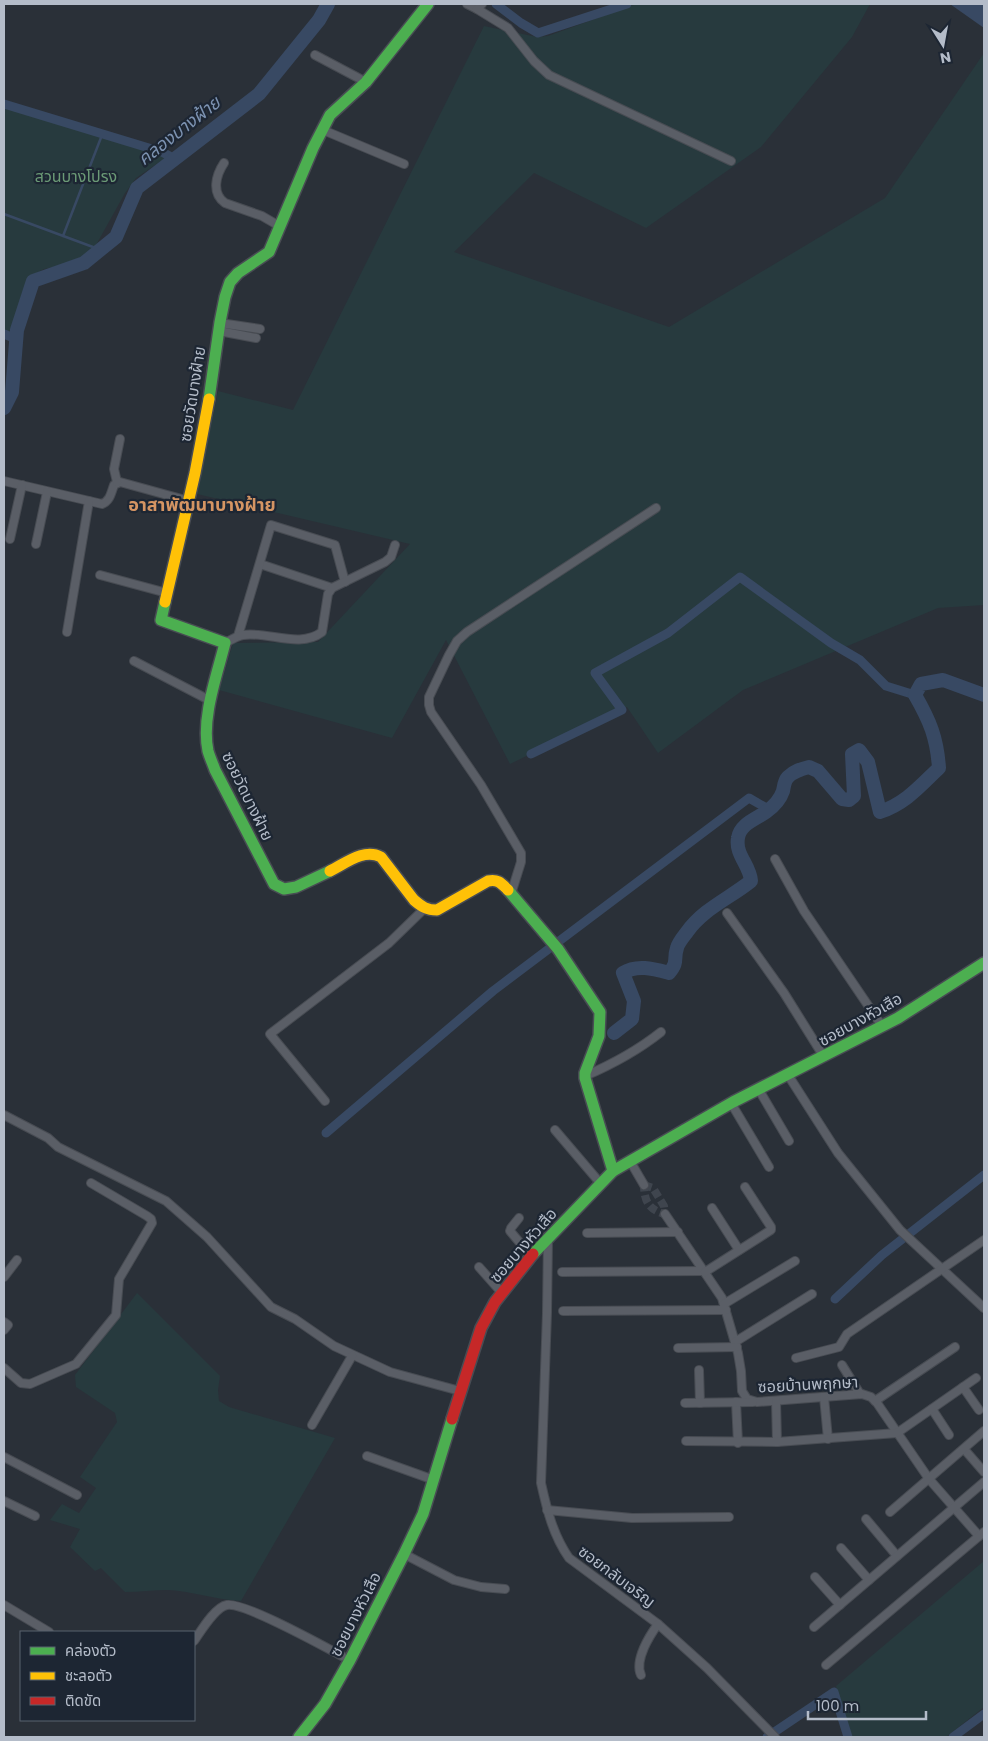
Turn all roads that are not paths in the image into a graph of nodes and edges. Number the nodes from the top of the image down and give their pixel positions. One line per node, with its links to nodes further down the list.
1 (428, 4): 5 (street, ซอยวัดบางฝ้าย)
2 (468, 4): 3 (street)
3 (480, 6): 7 (street)
4 (315, 55): 5 (street)
5 (366, 82): 6 (street, ซอยวัดบางฝ้าย)
6 (323, 130): 9 (street); 10 (street, ซอยวัดบางฝ้าย)
7 (731, 161)
8 (224, 163): 10 (street)
9 (404, 164)
10 (281, 227): 11 (street, ซอยวัดบางฝ้าย)
11 (220, 327): 12 (street); 13 (street); 20 (street, ซอยวัดบางฝ้าย)
12 (260, 329)
13 (256, 338)
14 (120, 439): 16 (street)
15 (4, 481): 17 (street)
16 (117, 482): 19 (street); 20 (street)
17 (22, 485): 18 (street); 22 (street)
18 (47, 492): 19 (street); 23 (street)
19 (89, 501): 30 (street)
20 (189, 501): 29 (street, ซอยวัดบางฝ้าย)
21 (656, 508): 36 (street)
22 (10, 539)
23 (36, 544)
24 (395, 545): 27 (street)
25 (260, 564): 27 (street); 28 (street); 31 (street)
26 (100, 575): 29 (street)
27 (344, 582): 28 (street)
28 (332, 588): 31 (street)
29 (167, 592): 32 (street, ซอยวัดบางฝ้าย)
30 (68, 632)
31 (238, 636): 32 (street)
32 (225, 643): 34 (street, ซอยวัดบางฝ้าย)
33 (134, 661): 34 (street)
34 (211, 701): 37 (street, ซอยวัดบางฝ้าย)
35 (776, 859): 40 (street)
36 (511, 894): 37 (street); 44 (street)
37 (424, 909): 46 (street)
38 (727, 913): 42 (street)
39 (984, 963): 40 (street, ซอยบางหัวเสือ)
40 (882, 1026): 42 (street, ซอยบางหัวเสือ)
41 (660, 1032): 44 (street)
42 (824, 1057): 43 (street, ซอยบางหัวเสือ)
43 (788, 1075): 45 (street, ซอยบางหัวเสือ); 70 (street)
44 (585, 1076): 53 (street)
45 (759, 1090): 47 (street, ซอยบางหัวเสือ); 50 (street)
46 (325, 1101)
47 (730, 1103): 51 (street, ซอยบางหัวเสือ); 52 (street)
48 (4, 1115): 84 (street)
49 (555, 1130): 55 (street)
50 (789, 1141)
51 (630, 1161): 53 (street, ซอยบางหัวเสือ); 56 (street)
52 (769, 1167)
53 (613, 1171): 55 (street, ซอยบางหัวเสือ)
54 (91, 1183): 87 (street)
55 (601, 1184): 63 (street, ซอยบางหัวเสือ)
56 (644, 1185)
57 (745, 1187): 65 (street)
58 (712, 1208): 65 (street)
59 (665, 1214): 61 (street, ซอยบ้านพฤกษา)
60 (519, 1218): 66 (street)
61 (678, 1232): 62 (street); 72 (street, ซอยบ้านพฤกษา)
62 (587, 1233)
63 (548, 1238): 66 (street, ซอยบางหัวเสือ); 120 (street, ซอยกลับเจริญ)
64 (984, 1240): 70 (street)
65 (739, 1250): 72 (street)
66 (531, 1256): 74 (street, ซอยบางหัวเสือ)
67 (17, 1260): 73 (street)
68 (795, 1261): 76 (street)
69 (479, 1267): 74 (street)
70 (943, 1269): 77 (street); 85 (street)
71 (562, 1272): 72 (street)
72 (705, 1272): 76 (street, ซอยบ้านพฤกษา)
73 (4, 1277)
74 (502, 1293): 91 (street, ซอยบางหัวเสือ)
75 (812, 1294): 81 (street)
76 (725, 1307): 78 (street); 81 (street, ซอยบ้านพฤกษา)
77 (984, 1308)
78 (563, 1311)
79 (4, 1322): 80 (street)
80 (4, 1330)
81 (736, 1344): 83 (street); 97 (street, ซอยบ้านพฤกษา)
82 (955, 1347): 95 (street)
83 (678, 1348)
84 (352, 1356): 91 (street); 102 (street)
85 (796, 1358)
86 (842, 1364): 92 (street)
87 (4, 1368)
88 (699, 1370): 98 (street)
89 (976, 1378): 90 (street)
90 (963, 1387): 100 (street); 101 (street)
91 (460, 1391): 115 (street, ซอยบางหัวเสือ)
92 (860, 1394): 93 (street, ซอยบ้านพฤกษา); 95 (street, ซอยบ้านพฤกษา)
93 (824, 1397): 94 (street, ซอยบ้านพฤกษา); 106 (street)
94 (776, 1400): 97 (street, ซอยบ้านพฤกษา); 108 (street)
95 (875, 1401): 104 (street, ซอยบ้านพฤกษา)
96 (736, 1402): 97 (street); 98 (street); 109 (street)
97 (757, 1402)
98 (700, 1403): 99 (street)
99 (685, 1404)
100 (932, 1409): 104 (street); 105 (street)
101 (979, 1410)
102 (312, 1425)
103 (984, 1432): 110 (street)
104 (897, 1433): 106 (street); 114 (street, ซอยบ้านพฤกษา)
105 (949, 1435)
106 (828, 1439): 108 (street)
107 (686, 1441): 109 (street)
108 (777, 1442): 109 (street)
109 (738, 1443)
110 (964, 1448): 113 (street); 114 (street)
111 (367, 1456): 115 (street)
112 (4, 1457): 117 (street)
113 (984, 1472)
114 (929, 1479): 119 (street, ซอยบ้านพฤกษา); 121 (street)
115 (434, 1480): 127 (street, ซอยบางหัวเสือ)
116 (984, 1482): 119 (street)
117 (77, 1495)
118 (4, 1501): 122 (street)
119 (954, 1508): 125 (street, ซอยบ้านพฤกษา); 128 (street)
120 (547, 1510): 123 (street); 134 (street, ซอยกลับเจริญ)
121 (890, 1512)
122 (35, 1516)
123 (729, 1517)
124 (866, 1519): 128 (street)
125 (982, 1534): 139 (street)
126 (841, 1548): 130 (street)
127 (404, 1554): 131 (street); 138 (street, ซอยบางหัวเสือ)
128 (897, 1556): 130 (street)
129 (815, 1577): 133 (street)
130 (869, 1580): 133 (street)
131 (505, 1589)
132 (4, 1605): 136 (street)
133 (840, 1605): 135 (street)
134 (658, 1624): 140 (street); 142 (street, ซอยกลับเจริญ)
135 (814, 1627)
136 (47, 1631)
137 (195, 1640): 138 (street)
138 (346, 1658): 141 (street, ซอยบางหัวเสือ)
139 (826, 1665)
140 (641, 1675)
141 (299, 1737)
142 (775, 1737)

